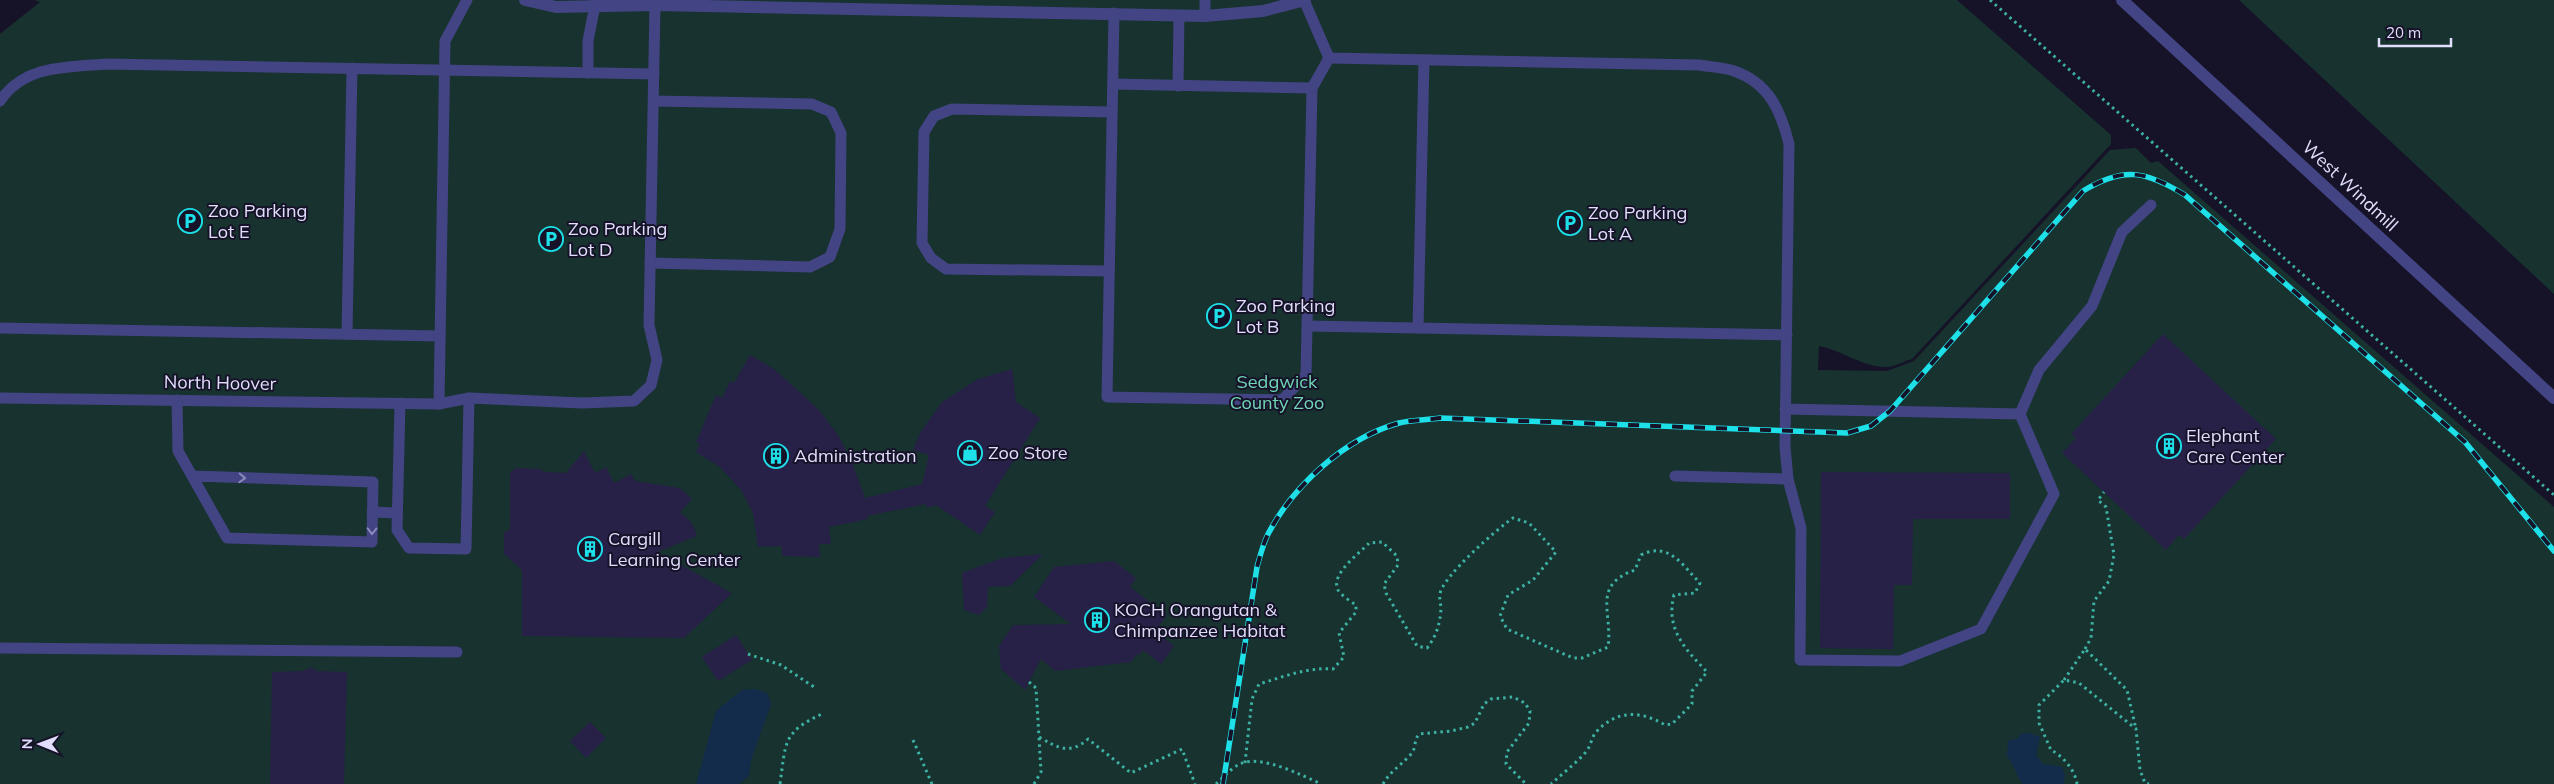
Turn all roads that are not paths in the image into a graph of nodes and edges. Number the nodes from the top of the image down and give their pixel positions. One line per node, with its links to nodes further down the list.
1 (467, 0): 14 (lane)
2 (525, 0): 6 (street)
3 (1205, 0): 10 (lane)
4 (1305, 0): 10 (street); 11 (lane)
5 (2122, 0): 34 (street, West Windmill)
6 (595, 3): 7 (street); 15 (lane)
7 (655, 5): 8 (street); 16 (lane, North Hoover)
8 (1114, 13): 9 (street); 17 (lane)
9 (1179, 16): 10 (street); 18 (lane)
10 (1205, 16)
11 (1329, 58): 12 (lane); 19 (lane)
12 (1424, 60): 28 (lane); 30 (lane)
13 (352, 68): 14 (lane); 20 (lane); 29 (lane)
14 (445, 70): 15 (lane); 31 (lane)
15 (588, 73): 16 (lane)
16 (654, 74): 21 (lane, North Hoover)
17 (1113, 84): 18 (lane); 22 (lane)
18 (1178, 86): 19 (lane)
19 (1312, 88): 26 (lane)
20 (0, 101)
21 (654, 101): 24 (lane, North Hoover); 24 (lane)
22 (1112, 112): 25 (lane); 25 (lane)
23 (2151, 205): 39 (lane)
24 (650, 263): 33 (lane, North Hoover)
25 (1109, 271): 26 (lane)
26 (1308, 326): 28 (lane)
27 (0, 328): 29 (lane)
28 (1418, 328): 30 (lane)
29 (347, 334): 31 (lane)
30 (1786, 335): 38 (lane)
31 (440, 336): 37 (lane)
32 (0, 398): 35 (lane, North Hoover)
33 (470, 398): 37 (lane, North Hoover); 44 (lane)
34 (2554, 398)
35 (177, 400): 36 (lane, North Hoover); 40 (lane)
36 (400, 404): 37 (lane, North Hoover); 44 (lane)
37 (439, 404)
38 (1785, 409): 39 (lane); 42 (lane)
39 (2020, 414): 42 (lane)
40 (193, 476): 43 (lane, one-way to 43); 43 (lane, one-way to 40)
41 (1675, 476): 42 (lane)
42 (1788, 479)
43 (372, 512): 44 (lane)
44 (398, 513)
45 (0, 648): 46 (lane)
46 (457, 652)

